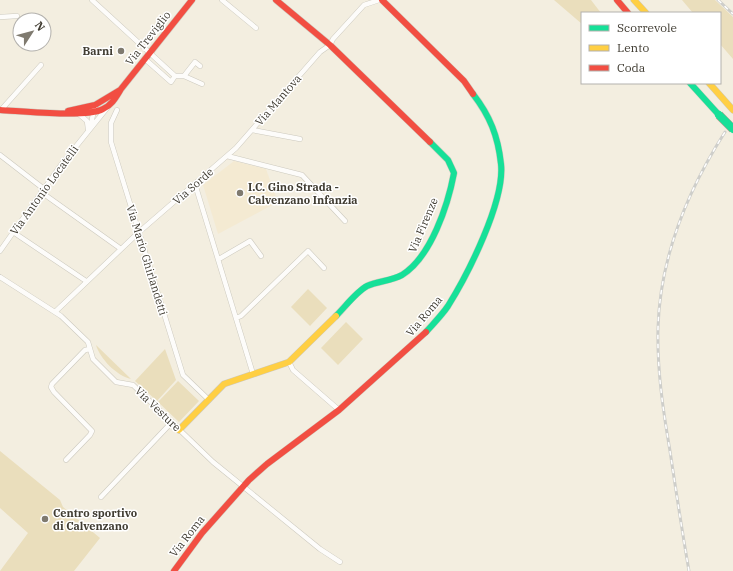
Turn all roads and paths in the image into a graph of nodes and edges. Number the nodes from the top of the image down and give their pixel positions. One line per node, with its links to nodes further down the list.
1 (92, 0): 16 (street)
2 (192, 0): 16 (main road, Via Treviglio)
3 (222, 0): 14 (street)
4 (276, 0): 15 (main road, Via Firenze)
5 (379, 0): 9 (street)
6 (382, 0): 53 (main road, Via Roma)
7 (617, 0): 10 (main road)
8 (634, 0): 11 (main road)
9 (365, 3): 15 (street)
10 (627, 12)
11 (645, 12)
12 (12, 16): 13 (street)
13 (0, 17)
14 (256, 28)
15 (330, 45): 31 (street, Via Mantova); 50 (main road, Via Firenze)
16 (147, 56): 19 (street); 23 (main road, Via Treviglio)
17 (41, 65): 24 (street)
18 (200, 66): 19 (street)
19 (184, 76): 20 (street)
20 (202, 84)
21 (691, 84): 30 (main road, bridge)
22 (710, 84): 26 (main road)
23 (101, 107): 27 (main road); 28 (main road); 29 (street, Via Antonio Locatelli); 29 (street, Via Antonio Locatelli)
24 (0, 110): 27 (main road)
25 (117, 110): 39 (street, Via Mario Ghirlandetti)
26 (733, 110)
27 (61, 112): 28 (main road)
28 (80, 115): 29 (street)
29 (89, 129): 36 (street, Via Antonio Locatelli)
30 (733, 129)
31 (252, 130): 32 (street); 34 (street, Via Mantova)
32 (300, 139)
33 (0, 155): 36 (street)
34 (227, 156): 35 (street, Via Sorde); 37 (street)
35 (195, 184): 39 (street, Via Sorde); 43 (street)
36 (42, 191): 38 (street, Via Antonio Locatelli); 40 (street)
37 (345, 221)
38 (13, 232): 41 (street, Via Antonio Locatelli); 46 (street)
39 (138, 233): 40 (street, Via Sorde); 52 (street, Via Mario Ghirlandetti)
40 (121, 249): 46 (street, Via Sorde)
41 (0, 250)
42 (261, 256): 43 (street)
43 (219, 259): 48 (street)
44 (324, 268): 48 (street)
45 (0, 277): 47 (street, Via Vesture)
46 (86, 281): 47 (street, Via Sorde)
47 (55, 312): 49 (street, Via Vesture)
48 (236, 318): 51 (street)
49 (90, 349): 54 (street, Via Vesture); 56 (street)
50 (289, 362): 51 (main road, Via Firenze); 53 (street)
51 (253, 374): 52 (main road, Via Firenze)
52 (209, 400): 55 (main road, Via Firenze)
53 (339, 410): 57 (main road, Via Roma)
54 (172, 422): 55 (street, Via Vesture); 58 (street)
55 (179, 430): 57 (street, Via Vesture)
56 (66, 460)
57 (244, 487): 59 (street, Via Vesture); 60 (main road, Via Roma)
58 (101, 497)
59 (340, 562)
60 (174, 571)

